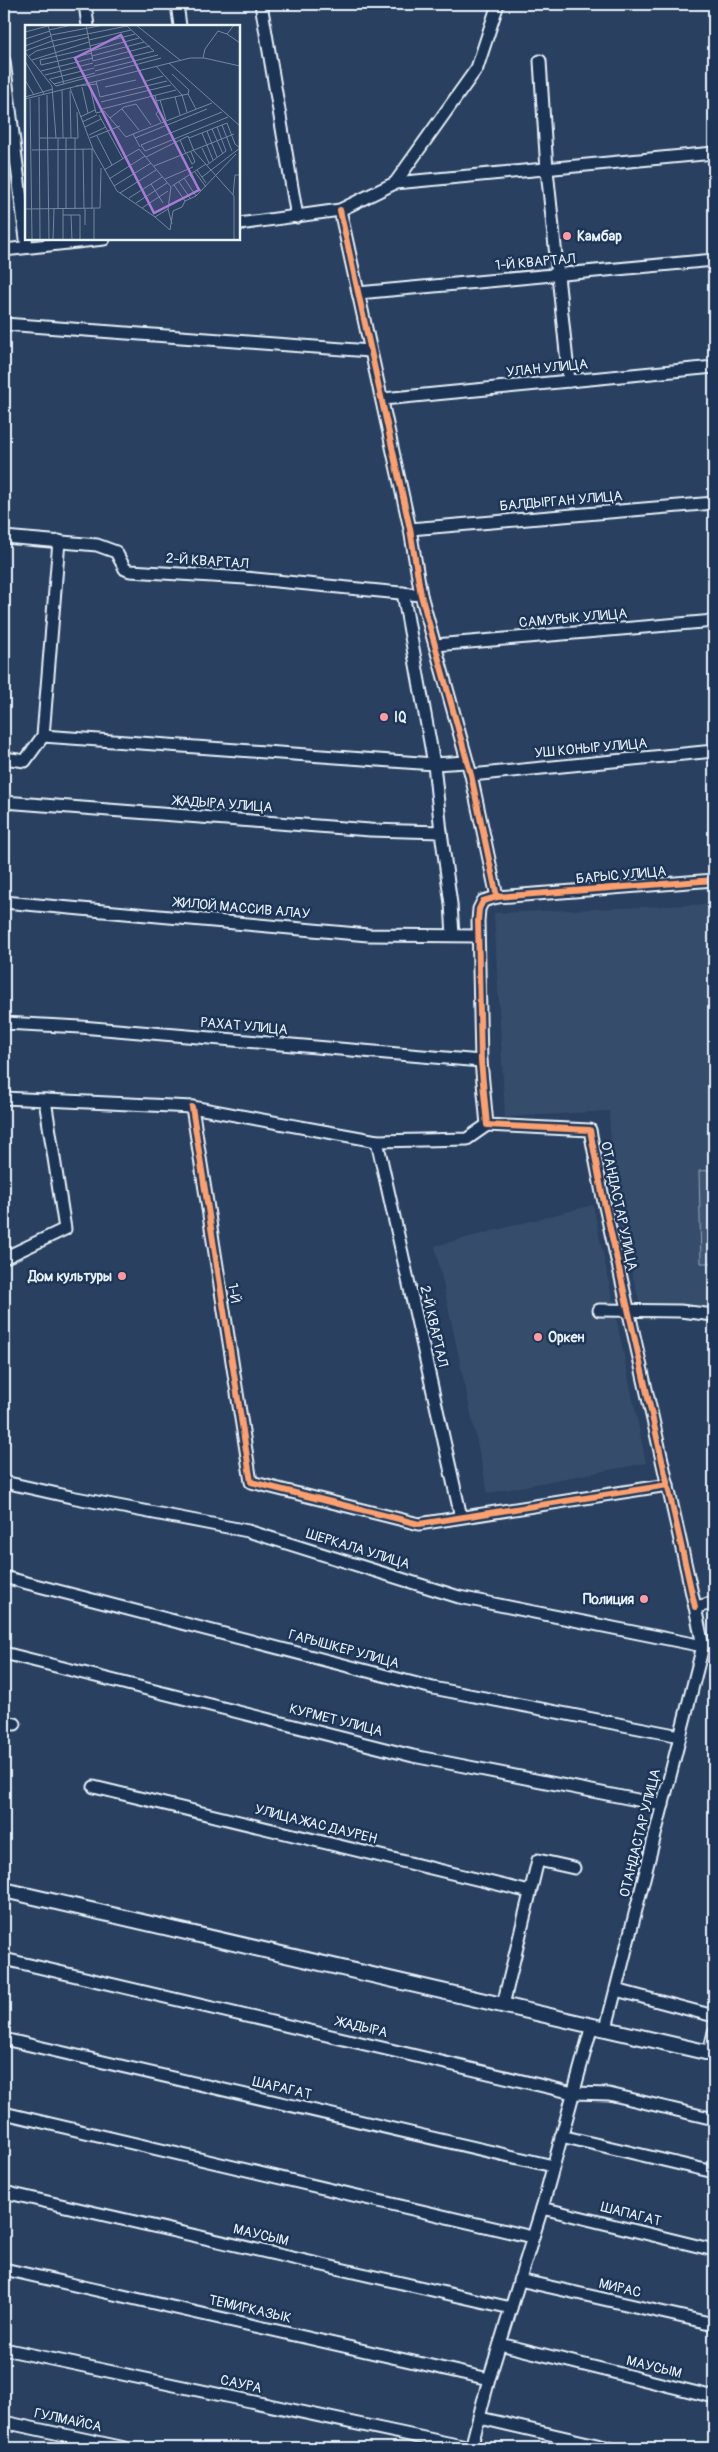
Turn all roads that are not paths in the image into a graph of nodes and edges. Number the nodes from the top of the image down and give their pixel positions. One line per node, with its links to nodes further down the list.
1 (85, 4): 5 (street)
2 (177, 4): 6 (street)
3 (261, 4): 13 (street)
4 (498, 4): 11 (street)
5 (88, 25)
6 (180, 25)
7 (4, 61): 15 (street)
8 (540, 61): 10 (street)
9 (714, 154): 10 (street)
10 (548, 170): 11 (street); 21 (street)
11 (395, 183): 12 (street)
12 (340, 210): 13 (street); 22 (street)
13 (297, 217): 14 (street)
14 (240, 224)
15 (25, 231)
16 (26, 240): 18 (street)
17 (94, 240): 18 (street)
18 (27, 247): 19 (street)
19 (4, 250)
20 (714, 260): 21 (street, 1-Й КВАРТАЛ)
21 (558, 276): 22 (street, 1-Й КВАРТАЛ); 26 (street)
22 (358, 293): 24 (street)
23 (4, 324): 24 (street)
24 (370, 351): 27 (street)
25 (714, 367): 26 (street, УЛАН УЛИЦА)
26 (569, 381): 27 (street, УЛАН УЛИЦА)
27 (383, 399): 29 (street)
28 (714, 503): 29 (street, БАЛДЫРГАН УЛИЦА)
29 (410, 529): 33 (street)
30 (4, 537): 31 (street, 2-Й КВАРТАЛ)
31 (59, 541): 32 (street, 2-Й КВАРТАЛ); 36 (street)
32 (403, 593): 33 (street, 2-Й КВАРТАЛ); 40 (street)
33 (421, 595): 35 (street)
34 (714, 621): 35 (street, САМУРЫК УЛИЦА)
35 (434, 645): 39 (street)
36 (42, 736): 38 (street); 40 (street)
37 (714, 752): 41 (street, УШ КОНЫР УЛИЦА)
38 (4, 758)
39 (466, 762): 40 (street); 41 (street)
40 (434, 764): 43 (street)
41 (471, 775): 45 (street)
42 (4, 802): 43 (street, ЖАДЫРА УЛИЦА)
43 (441, 832): 47 (street)
44 (714, 880): 45 (street, БАРЫС УЛИЦА)
45 (497, 897): 48 (street)
46 (4, 902): 47 (street, ЖИЛОЙ МАССИВ АЛАУ)
47 (453, 935): 48 (street, ЖИЛОЙ МАССИВ АЛАУ)
48 (478, 936): 50 (street)
49 (4, 1023): 50 (street, РАХАТ УЛИЦА)
50 (481, 1061): 54 (street)
51 (4, 1098): 52 (street)
52 (45, 1100): 53 (street); 56 (street)
53 (192, 1107): 55 (street); 62 (street, 1-Й)
54 (487, 1125): 55 (street); 58 (street, ОТАНДАСТАР УЛИЦА)
55 (377, 1141): 62 (street, 2-Й КВАРТАЛ)
56 (4, 1258)
57 (599, 1310): 58 (street)
58 (629, 1310): 59 (street); 61 (street, ОТАНДАСТАР УЛИЦА)
59 (714, 1314)
60 (4, 1482): 66 (street, ШЕРКАЛА УЛИЦА)
61 (668, 1485): 62 (street); 65 (street, ОТАНДАСТАР УЛИЦА)
62 (462, 1517)
63 (4, 1576): 68 (street, ГАРЫШКЕР УЛИЦА)
64 (714, 1602): 65 (street)
65 (695, 1607): 66 (street, ОТАНДАСТАР УЛИЦА)
66 (703, 1646): 68 (street, ОТАНДАСТАР УЛИЦА)
67 (4, 1653): 70 (street, КУРМЕТ УЛИЦА)
68 (680, 1736): 70 (street, ОТАНДАСТАР УЛИЦА)
69 (94, 1787): 73 (street, УЛИЦА ЖАС ДАУРЕН)
70 (663, 1806): 75 (street, ОТАНДАСТАР УЛИЦА)
71 (574, 1868): 73 (street)
72 (4, 1890): 76 (main road)
73 (530, 1892): 76 (street)
74 (4, 1959): 82 (street, ЖАДЫРА)
75 (616, 1990): 77 (street); 78 (street, ОТАНДАСТАР УЛИЦА)
76 (503, 2004): 78 (main road)
77 (714, 2016)
78 (599, 2027): 81 (main road); 82 (street, ОТАНДАСТАР УЛИЦА)
79 (714, 2032): 81 (street)
80 (4, 2039): 86 (street, ШАРАГАТ)
81 (712, 2053)
82 (574, 2092): 84 (street, ЖАДЫРА); 85 (street, ОТАНДАСТАР УЛИЦА)
83 (4, 2113): 90 (street)
84 (714, 2119)
85 (561, 2136): 86 (street, ОТАНДАСТАР УЛИЦА); 87 (street)
86 (553, 2166): 89 (street, ОТАНДАСТАР УЛИЦА)
87 (714, 2172)
88 (4, 2192): 94 (street, МАУСЫМ)
89 (542, 2208): 90 (street, ОТАНДАСТАР УЛИЦА); 91 (street, ШАПАГАТ)
90 (532, 2238): 93 (street, ОТАНДАСТАР УЛИЦА)
91 (714, 2250)
92 (4, 2269): 98 (street, ТЕМИРКАЗЫК)
93 (519, 2280): 94 (street, ОТАНДАСТАР УЛИЦА); 95 (street, МИРАС)
94 (511, 2308): 96 (street, ОТАНДАСТАР УЛИЦА)
95 (714, 2324)
96 (500, 2344): 98 (street, ОТАНДАСТАР УЛИЦА); 99 (street, МАУСЫМ)
97 (4, 2349): 103 (street, САУРА)
98 (489, 2379): 100 (street, ОТАНДАСТАР УЛИЦА)
99 (714, 2397)
100 (480, 2418): 103 (street, ОТАНДАСТАР УЛИЦА); 104 (street)
101 (4, 2422): 102 (street, ГУЛМАЙСА)
102 (125, 2448)
103 (471, 2448)
104 (610, 2448)

